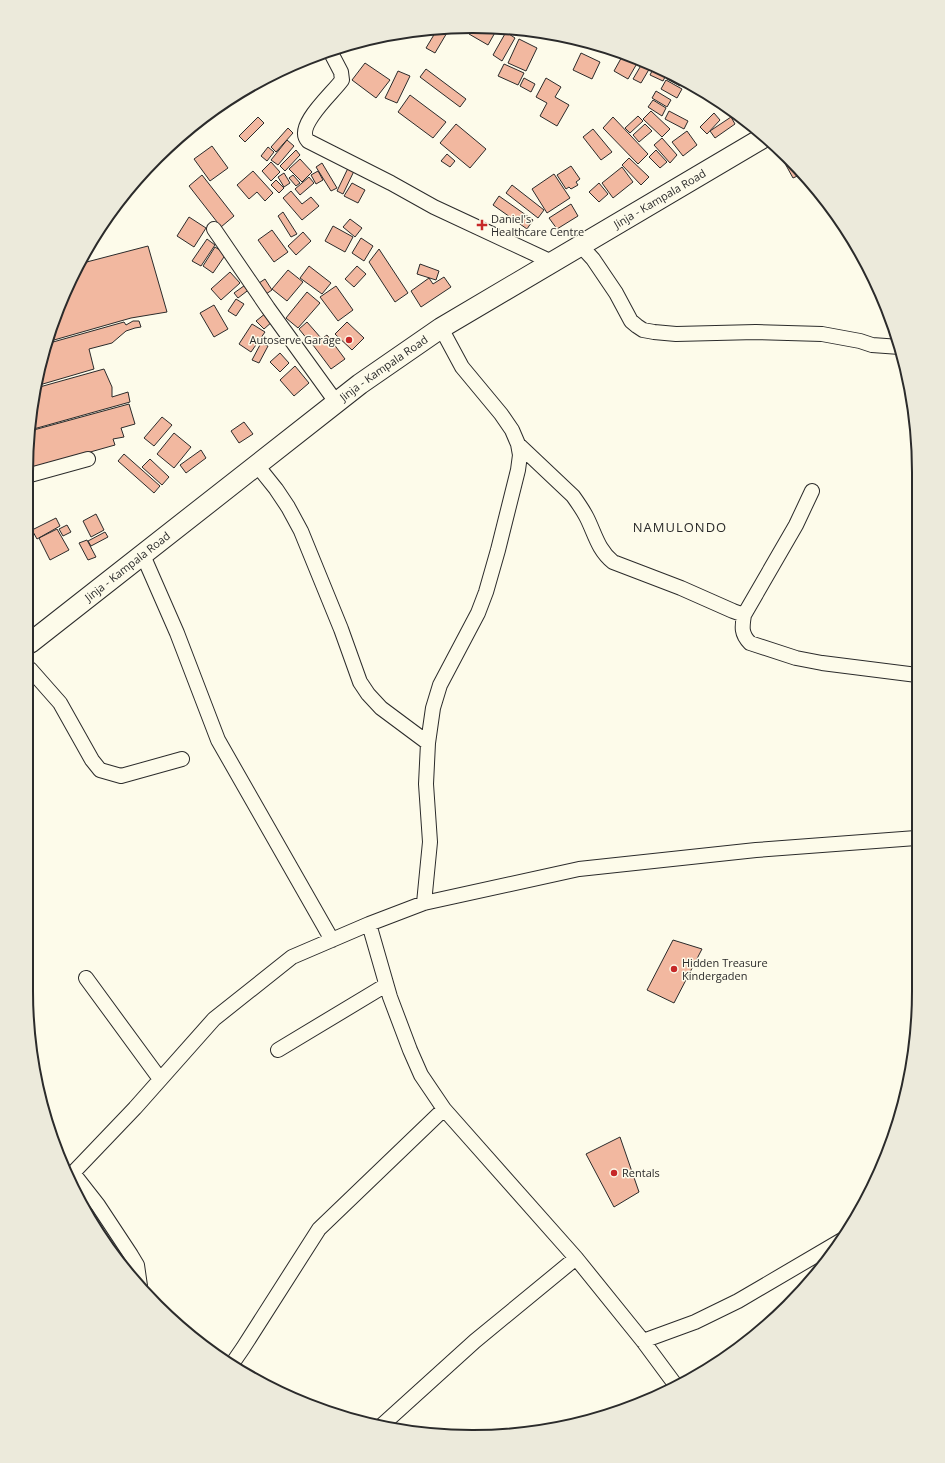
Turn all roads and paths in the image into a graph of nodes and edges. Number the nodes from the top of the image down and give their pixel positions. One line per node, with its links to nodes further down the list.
1 (332, 56): 5 (street)
2 (759, 140): 4 (highway, Jinja - Kampala Road)
3 (214, 230): 8 (street)
4 (580, 246): 5 (highway, Jinja - Kampala Road); 7 (street)
5 (552, 262): 6 (highway, Jinja - Kampala Road)
6 (441, 328): 8 (highway, Jinja - Kampala Road); 9 (street)
7 (893, 346)
8 (336, 402): 11 (highway, Jinja - Kampala Road)
9 (518, 444): 15 (street); 19 (street)
10 (88, 459): 12 (street)
11 (256, 464): 14 (highway, Jinja - Kampala Road); 19 (street)
12 (33, 474)
13 (812, 491): 15 (street)
14 (142, 553): 16 (highway, Jinja - Kampala Road); 24 (street)
15 (744, 615): 18 (street)
16 (33, 641)
17 (33, 672): 20 (street)
18 (912, 674)
19 (428, 743): 22 (street)
20 (182, 759)
21 (912, 838): 22 (street)
22 (424, 903): 23 (street)
23 (369, 924): 24 (street); 26 (street)
24 (332, 940): 28 (street)
25 (86, 978): 28 (street)
26 (386, 985): 27 (street); 29 (street)
27 (278, 1050)
28 (160, 1079): 30 (street)
29 (444, 1109): 33 (street); 36 (street)
30 (72, 1174)
31 (74, 1177): 34 (street)
32 (828, 1248): 35 (street)
33 (576, 1258): 35 (street); 38 (street)
34 (139, 1276)
35 (643, 1341): 37 (street)
36 (235, 1360)
37 (673, 1382)
38 (386, 1422)

